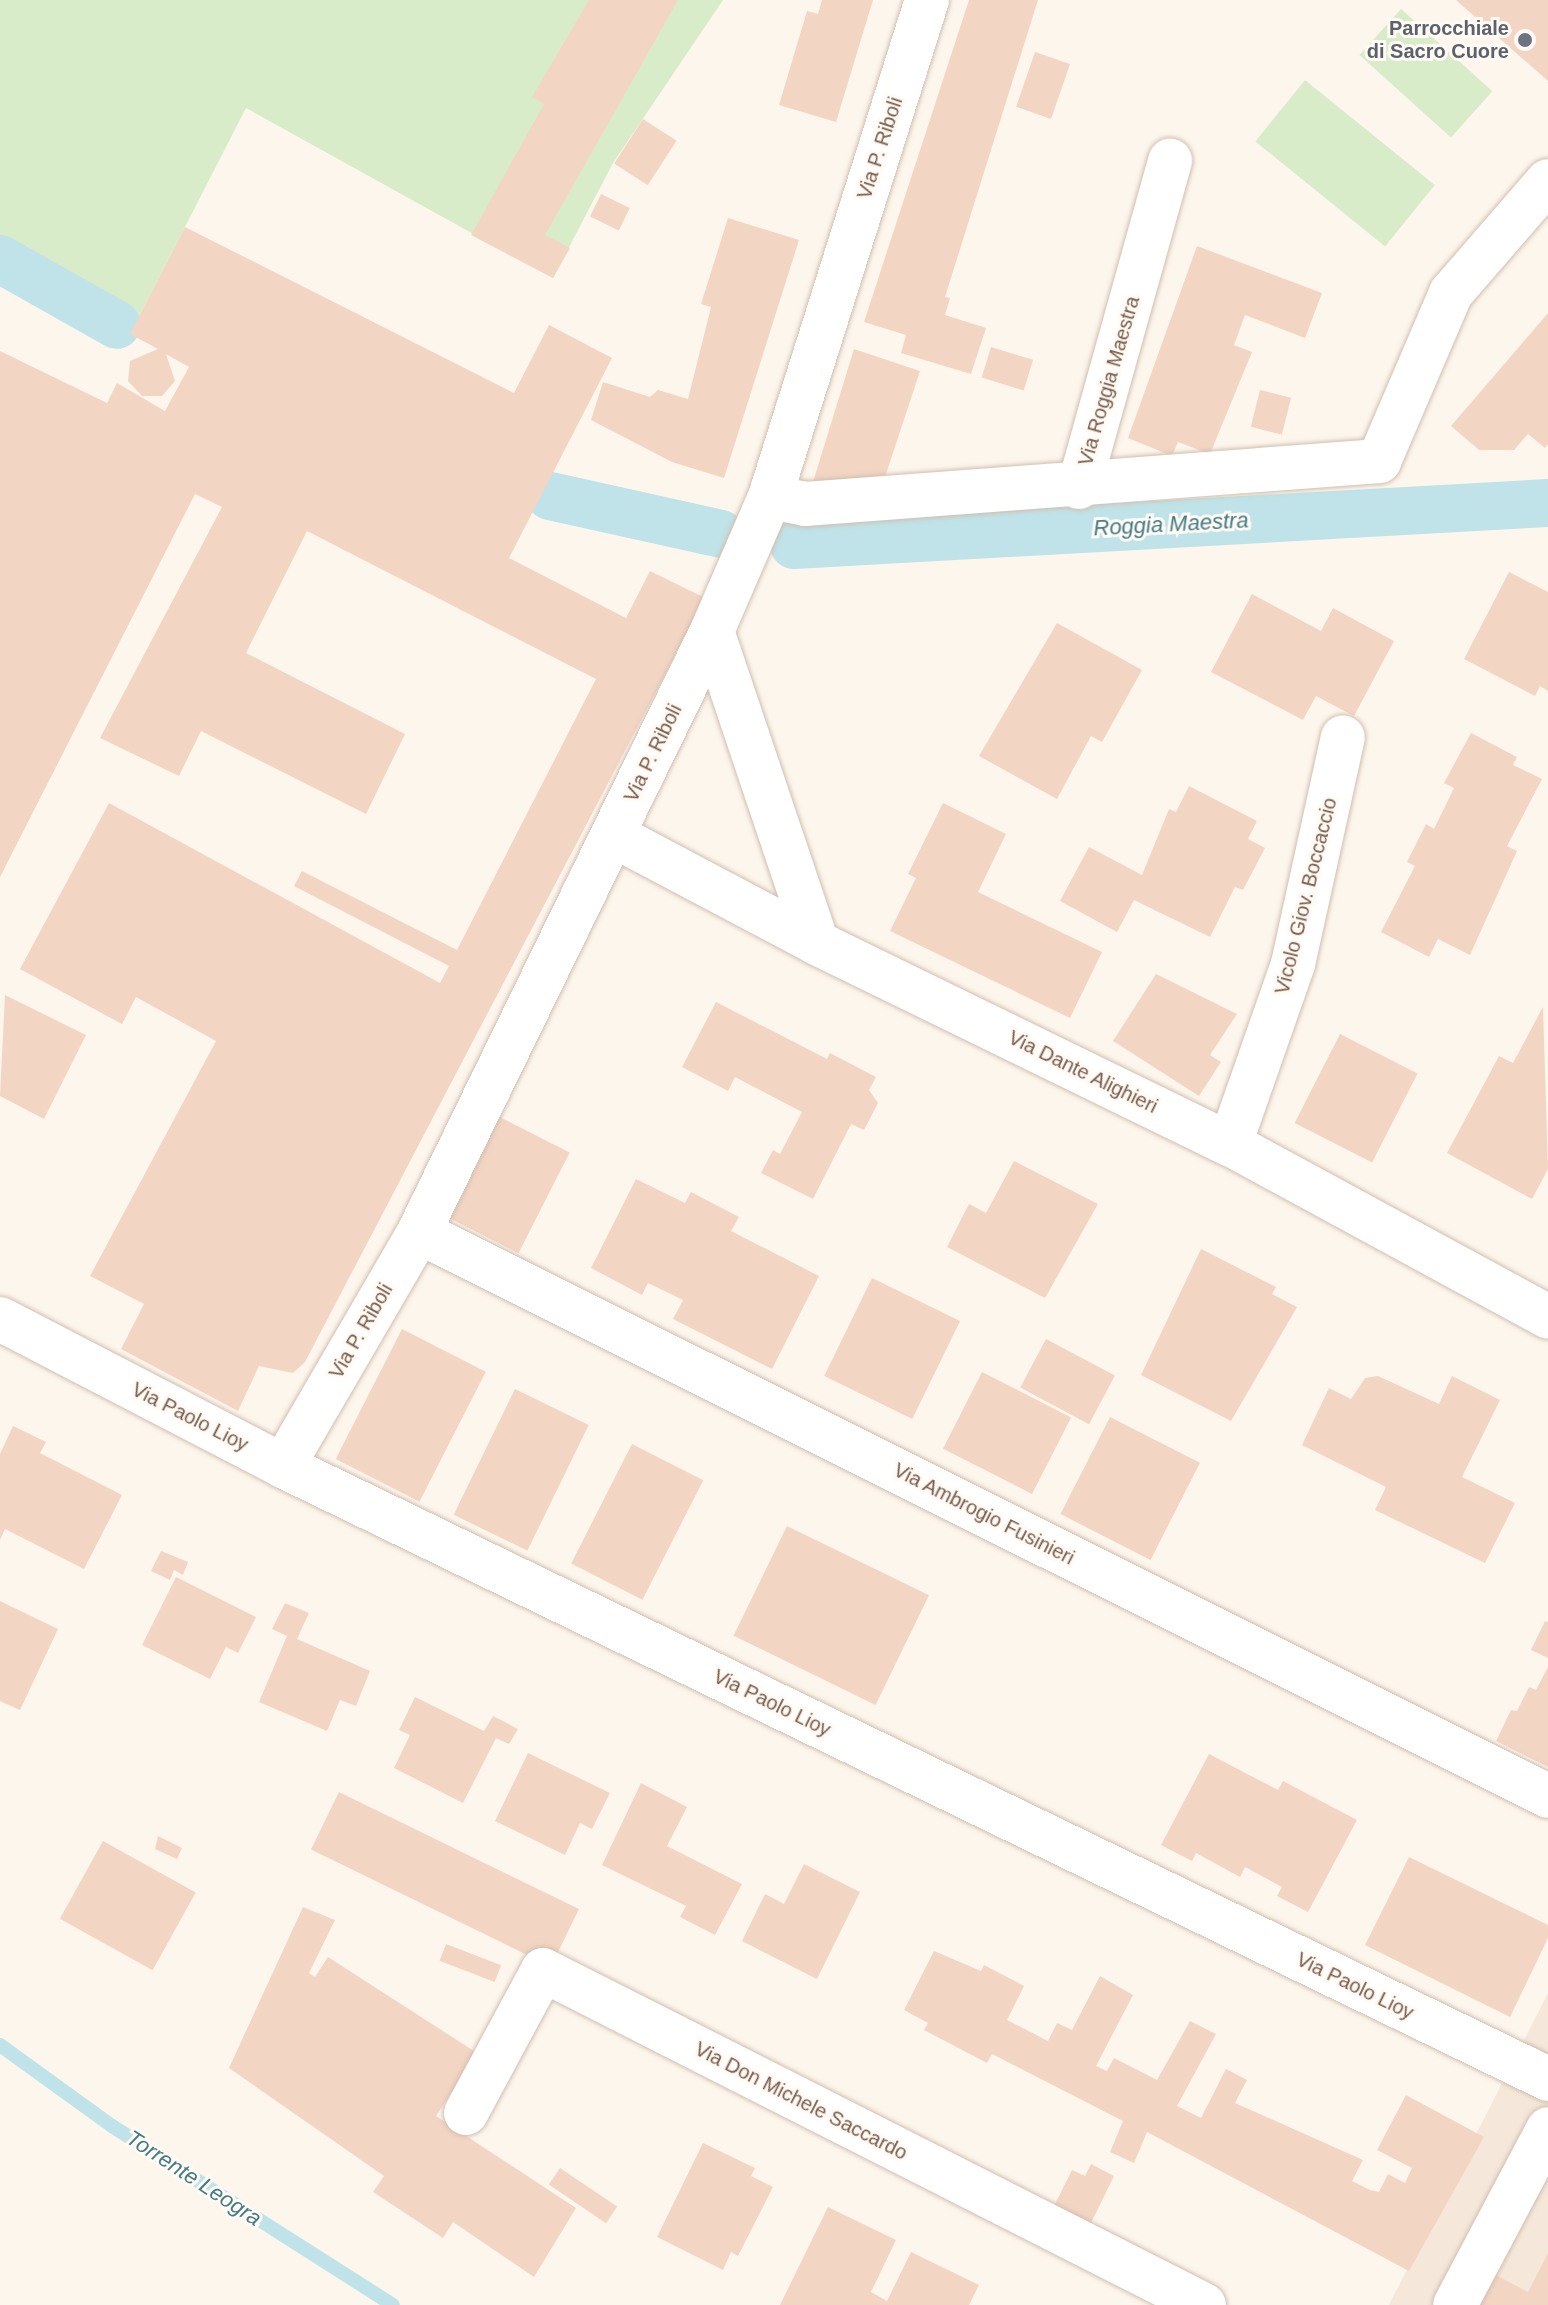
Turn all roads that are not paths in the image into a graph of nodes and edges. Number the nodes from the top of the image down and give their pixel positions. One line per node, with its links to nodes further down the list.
1 (927, 0): 5 (street, Via P. Riboli)
2 (1170, 160): 4 (street, Via Roggia Maestra)
3 (1548, 181): 4 (street)
4 (1079, 487): 5 (street, Via Roggia Maestra)
5 (770, 497): 6 (street, Via P. Riboli)
6 (712, 631): 8 (street, Via P. Riboli); 9 (street)
7 (1343, 737): 10 (street, Vicolo Giov. Boccaccio)
8 (613, 835): 9 (street, Via Dante Alighieri); 11 (street, Via P. Riboli)
9 (817, 943): 10 (street, Via Dante Alighieri)
10 (1230, 1144): 12 (street, Via Dante Alighieri)
11 (419, 1232): 14 (street, Via P. Riboli); 15 (street, Via Ambrogio Fusinieri)
12 (1548, 1317)
13 (0, 1319): 14 (street, Via Paolo Lioy)
14 (283, 1466): 16 (street, Via Paolo Lioy)
15 (1548, 1796)
16 (1548, 2079)
17 (466, 2113): 19 (street, Via Don Michele Saccardo)
18 (1548, 2129): 20 (street)
19 (1204, 2305)
20 (1455, 2305)

